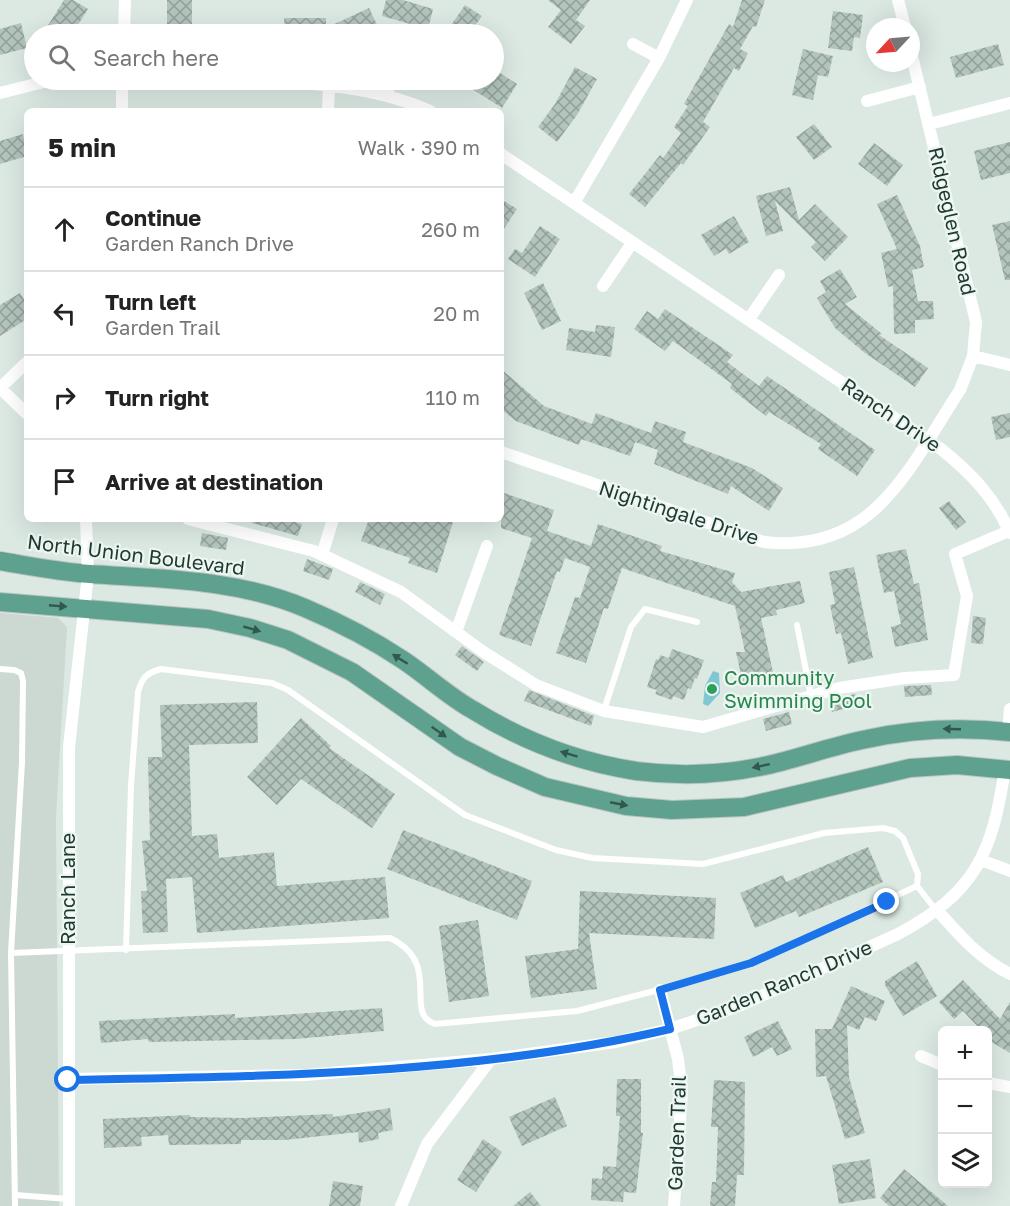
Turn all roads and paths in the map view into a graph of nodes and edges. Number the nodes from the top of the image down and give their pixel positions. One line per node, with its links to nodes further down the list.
1 (125, 0): 5 (street)
2 (687, 0): 7 (street)
3 (898, 0): 4 (street)
4 (903, 18)
5 (124, 24)
6 (633, 44): 7 (street)
7 (659, 58): 24 (street)
8 (916, 72): 10 (street, Ridgeglen Road)
9 (24, 87): 15 (street)
10 (920, 87): 17 (street); 22 (street, Ridgeglen Road)
11 (122, 90): 19 (street)
12 (329, 90): 20 (street)
13 (355, 90): 16 (street)
14 (388, 90): 16 (street)
15 (0, 93)
16 (387, 95): 21 (street)
17 (867, 101)
18 (1010, 103): 22 (street)
19 (122, 108)
20 (328, 108)
21 (422, 108)
22 (929, 124): 29 (street, Ridgeglen Road)
23 (504, 156): 24 (street, Ranch Drive)
24 (574, 203): 25 (street, Ranch Drive)
25 (632, 243): 27 (street); 28 (street, Ranch Drive)
26 (778, 275): 28 (street)
27 (603, 286)
28 (749, 319): 34 (street, Ranch Drive)
29 (974, 356): 31 (street); 34 (street, Ridgeglen Road)
30 (24, 365): 32 (street)
31 (1010, 365)
32 (0, 388): 33 (street)
33 (24, 411)
34 (927, 440): 35 (street, Nightingale Drive); 39 (street, Ranch Drive)
35 (504, 453)
36 (86, 522): 43 (street)
37 (203, 522): 41 (street)
38 (332, 522): 41 (street)
39 (1010, 532): 50 (street)
40 (487, 546): 48 (street)
41 (322, 555): 48 (street)
42 (0, 561): 43 (main road, North Union Boulevard)
43 (88, 574): 45 (street, Ranch Lane); 53 (main road, North Union Boulevard, one-way to 43)
44 (0, 602): 45 (main road, one-way to 45)
45 (84, 608): 54 (main road, one-way to 54); 60 (street, Ranch Lane)
46 (697, 622): 52 (lane)
47 (797, 625): 50 (lane)
48 (456, 632): 52 (street)
49 (0, 669): 61 (lane)
50 (811, 696): 52 (street)
51 (1010, 709): 53 (street)
52 (604, 711)
53 (1009, 732)
54 (1007, 769): 55 (street, Garden Ranch Drive)
55 (981, 860): 56 (street); 58 (street, Garden Ranch Drive)
56 (1010, 871)
57 (917, 886): 58 (lane); 59 (lane); 63 (lane)
58 (937, 910): 62 (street); 64 (street, Garden Ranch Drive)
59 (126, 950): 60 (lane); 63 (lane)
60 (68, 952): 61 (lane); 68 (street, Ranch Lane)
61 (11, 953): 71 (lane)
62 (1010, 974)
63 (660, 990): 64 (street, Garden Trail)
64 (670, 1029): 66 (street, Garden Ranch Drive); 75 (street, Garden Trail)
65 (921, 1056): 67 (street)
66 (491, 1059): 68 (street, Garden Ranch Drive); 74 (street)
67 (938, 1063)
68 (68, 1080): 72 (street, Ranch Lane)
69 (992, 1084): 70 (street)
70 (1010, 1087)
71 (15, 1195): 72 (lane); 73 (lane)
72 (69, 1202)
73 (15, 1206)
74 (402, 1206)
75 (674, 1206)

